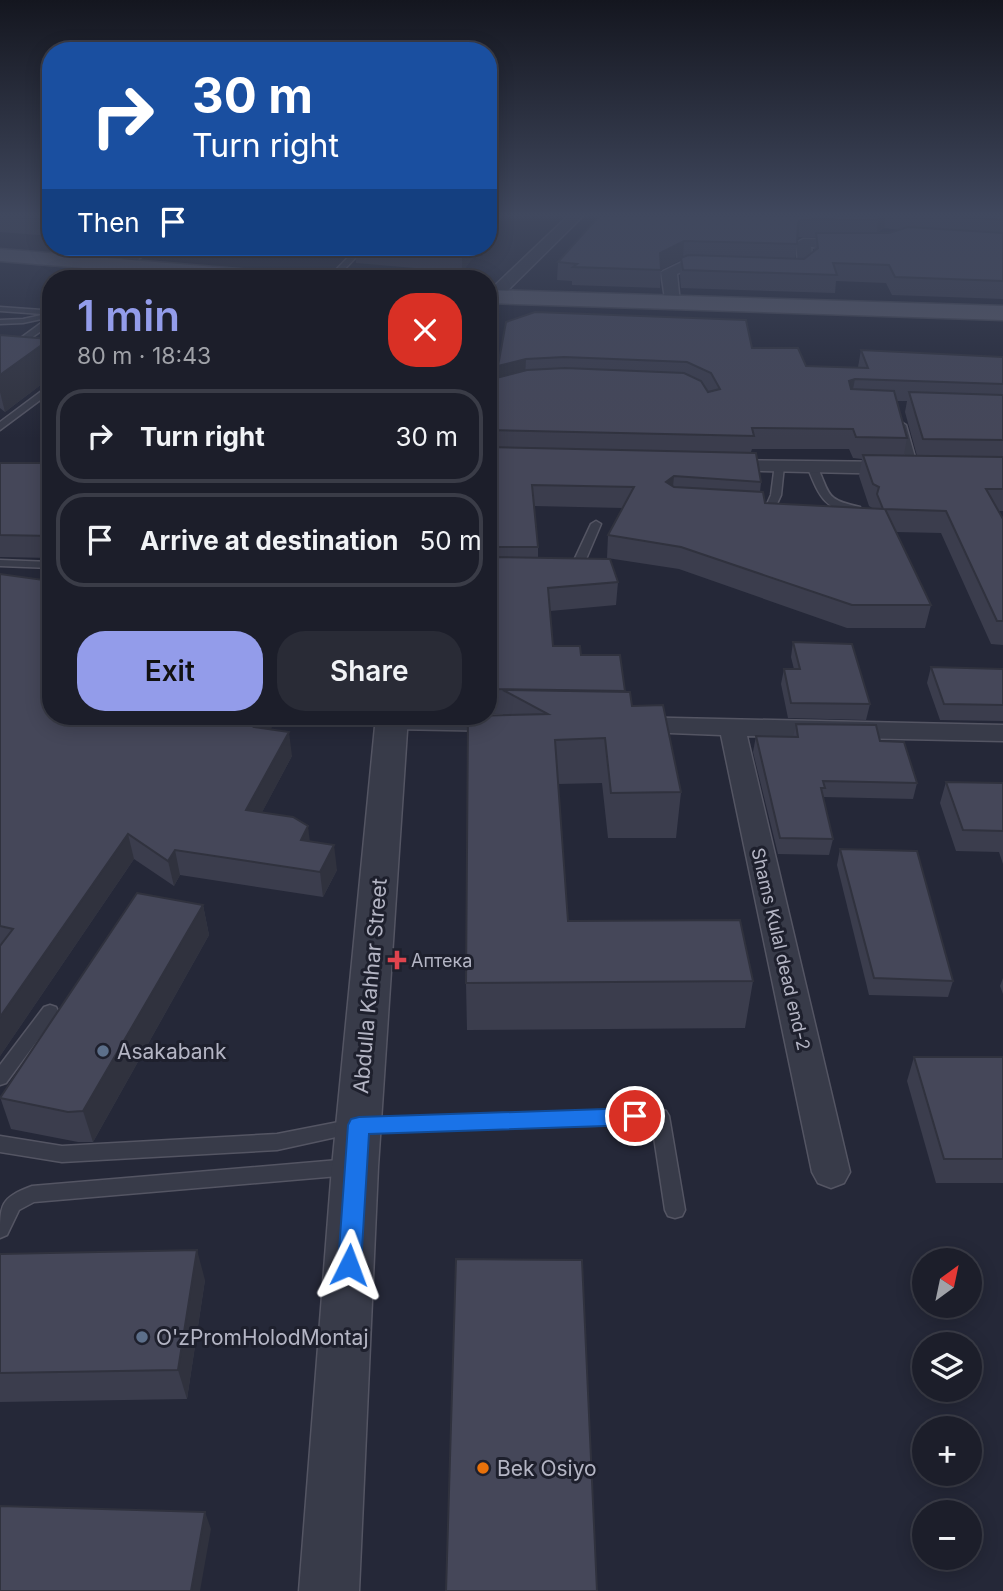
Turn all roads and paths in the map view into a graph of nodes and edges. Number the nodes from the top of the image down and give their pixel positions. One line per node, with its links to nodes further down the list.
1 (670, 290): 4 (street)
2 (497, 300): 4 (main road)
3 (497, 300): 12 (main road)
4 (672, 303): 6 (main road)
5 (0, 309): 7 (lane)
6 (1003, 313)
7 (42, 315)
8 (42, 318): 9 (lane)
9 (23, 321): 10 (lane); 13 (lane)
10 (0, 323)
11 (42, 323): 14 (lane)
12 (1003, 324)
13 (0, 333)
14 (0, 357)
15 (42, 394): 17 (lane)
16 (900, 419): 21 (lane)
17 (0, 427)
18 (700, 466): 19 (street)
19 (779, 466): 20 (street); 23 (lane)
20 (813, 466): 21 (street); 24 (lane)
21 (913, 468): 22 (street)
22 (939, 468)
23 (749, 509)
24 (868, 510)
25 (596, 524): 28 (lane)
26 (0, 563): 27 (lane)
27 (42, 565)
28 (560, 575)
29 (497, 722): 30 (street)
30 (527, 723)
31 (609, 724): 33 (street)
32 (391, 725): 38 (street, Abdulla Kahhar Street)
33 (732, 726): 34 (street); 39 (street, Shams Kulal dead end-2)
34 (1003, 733)
35 (50, 1012): 36 (lane)
36 (0, 1078)
37 (0, 1143): 38 (lane)
38 (357, 1146): 40 (lane); 41 (lane); 43 (street, Abdulla Kahhar Street)
39 (831, 1172)
40 (6, 1204): 42 (lane)
41 (675, 1210)
42 (0, 1229)
43 (329, 1591)

